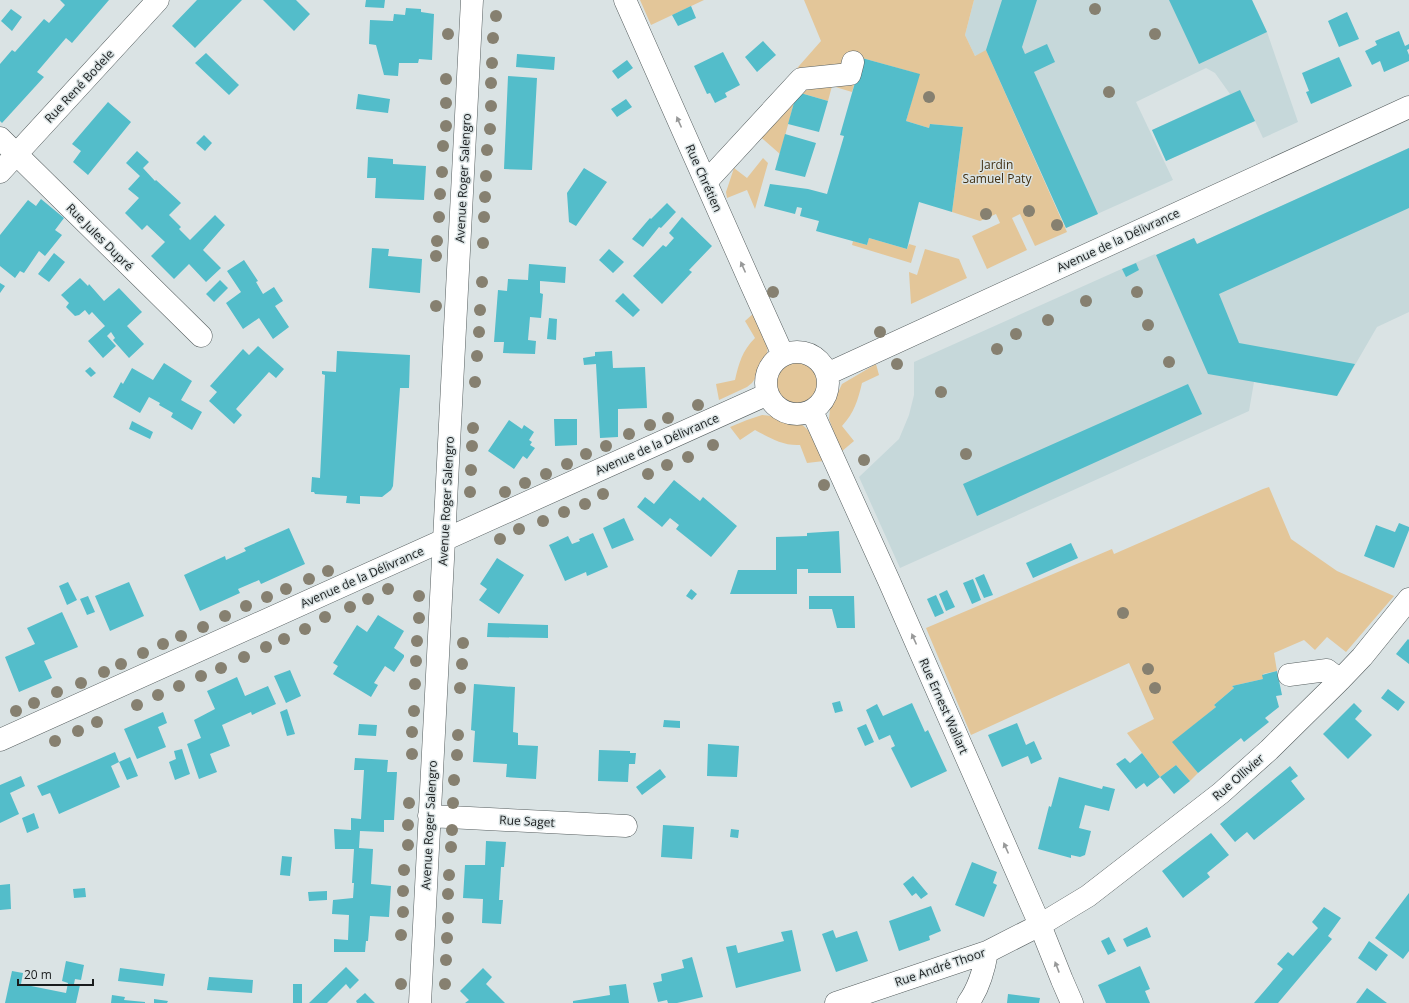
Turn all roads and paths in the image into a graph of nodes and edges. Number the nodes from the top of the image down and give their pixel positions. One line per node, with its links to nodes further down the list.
1 (158, 0): 7 (street, Rue René Bodele)
2 (472, 0): 15 (street, Avenue Roger Salengro)
3 (625, 0): 9 (street, Rue Chrétien, one-way to 3)
4 (853, 62): 9 (street)
5 (1409, 107): 12 (street, Avenue de la Délivrance)
6 (0, 138): 7 (street, Rue Jules Dupré)
7 (16, 154): 8 (street, Rue René Bodele); 10 (street, Rue Jules Dupré)
8 (0, 172)
9 (706, 182): 11 (street, Rue Chrétien, one-way to 9)
10 (201, 336)
11 (783, 355): 12 (street); 13 (street)
12 (827, 374): 14 (street)
13 (768, 394): 14 (street); 15 (street, Avenue de la Délivrance)
14 (812, 410): 22 (street, Rue Ernest Wallart, one-way to 14)
15 (444, 540): 19 (street, Avenue de la Délivrance); 20 (street, Avenue Roger Salengro)
16 (1409, 599): 18 (street, Rue Ollivier)
17 (1289, 675): 18 (street)
18 (1340, 680): 22 (street, Rue Ollivier)
19 (0, 740)
20 (429, 816): 21 (street, Rue Saget); 24 (street, Avenue Roger Salengro)
21 (626, 826)
22 (1040, 925): 23 (street, Rue André Thoor); 27 (street, Rue Ernest Wallart, one-way to 22)
23 (987, 952): 25 (street, Rue André Thoor); 26 (street)
24 (420, 1003)
25 (836, 1003)
26 (968, 1003)
27 (1072, 1003)

